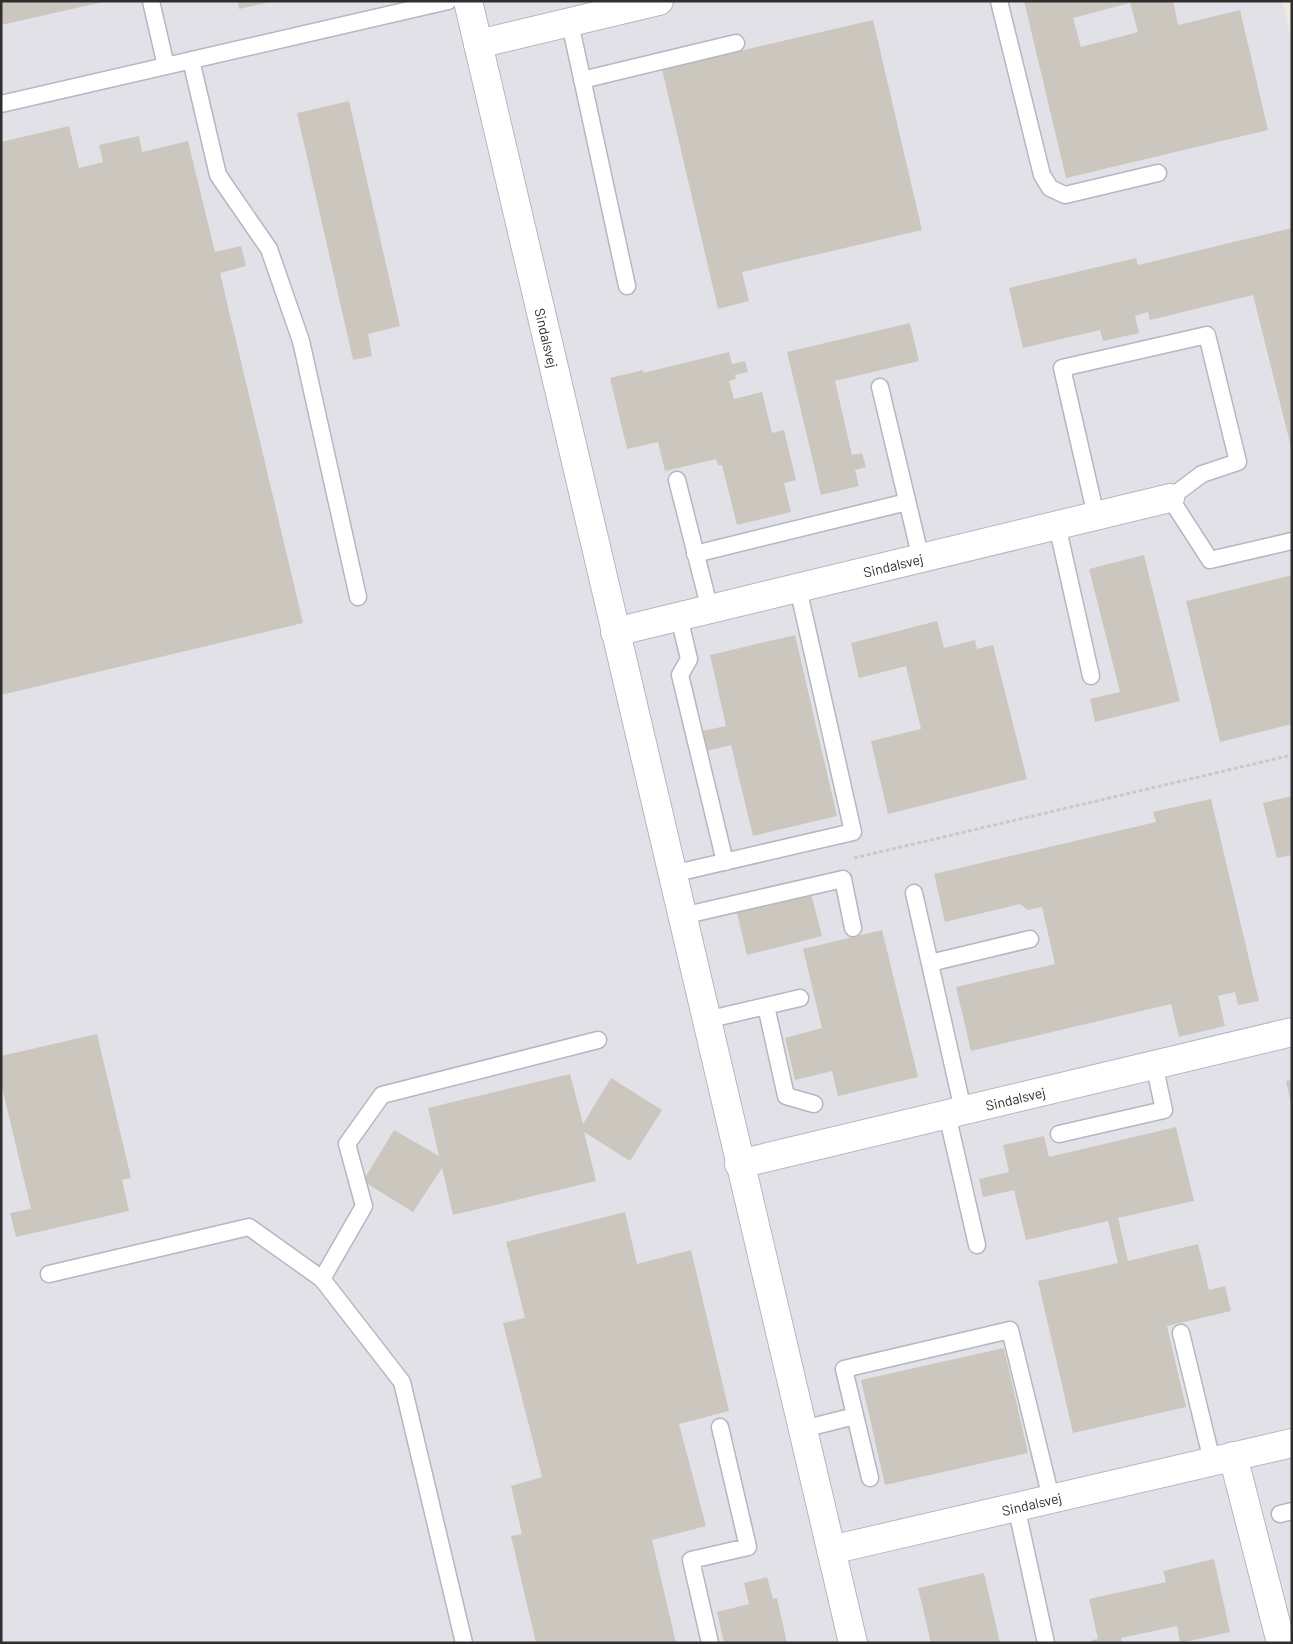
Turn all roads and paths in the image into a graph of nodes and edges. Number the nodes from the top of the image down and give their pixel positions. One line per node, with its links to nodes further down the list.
1 (150, 1): 10 (lane)
2 (448, 1): 9 (lane)
3 (468, 1): 8 (street, Sindalsvej)
4 (999, 1): 13 (lane)
5 (650, 2): 6 (street)
6 (570, 23): 8 (street); 11 (lane)
7 (736, 43): 11 (lane)
8 (478, 44): 28 (street, Sindalsvej)
9 (191, 60): 10 (lane); 25 (lane)
10 (166, 66): 12 (lane)
11 (582, 80): 14 (lane)
12 (1, 104)
13 (1158, 173)
14 (627, 286)
15 (880, 387): 18 (lane)
16 (677, 480): 22 (lane)
17 (1170, 498): 19 (street, Sindalsvej); 19 (lane); 21 (lane)
18 (907, 502): 22 (lane); 23 (lane)
19 (1096, 516): 20 (street, Sindalsvej)
20 (1057, 526): 23 (street, Sindalsvej); 29 (lane)
21 (1292, 541)
22 (695, 554): 26 (lane)
23 (920, 559): 24 (street, Sindalsvej)
24 (798, 588): 26 (street, Sindalsvej); 32 (lane)
25 (358, 597)
26 (710, 610): 27 (street, Sindalsvej)
27 (679, 617): 28 (street, Sindalsvej); 32 (lane)
28 (615, 632): 33 (street, Sindalsvej)
29 (1092, 676)
30 (1292, 755): 31 (path)
31 (850, 858)
32 (725, 862): 33 (lane)
33 (672, 874): 35 (street, Sindalsvej)
34 (914, 893): 38 (lane)
35 (682, 916): 36 (lane); 41 (street, Sindalsvej)
36 (853, 928)
37 (1030, 939): 38 (lane)
38 (930, 963): 46 (lane)
39 (800, 998): 40 (lane)
40 (766, 1006): 41 (lane); 45 (lane)
41 (706, 1020): 48 (street, Sindalsvej)
42 (1292, 1032): 44 (street, Sindalsvej)
43 (598, 1040): 51 (lane)
44 (1154, 1064): 46 (street, Sindalsvej); 47 (lane)
45 (814, 1104)
46 (955, 1112): 48 (street, Sindalsvej); 49 (lane)
47 (1059, 1134)
48 (739, 1164): 55 (street, Sindalsvej)
49 (977, 1246)
50 (49, 1274): 51 (lane)
51 (322, 1279): 62 (lane)
52 (1181, 1333): 57 (lane)
53 (855, 1416): 55 (lane); 58 (lane); 59 (lane)
54 (720, 1427): 63 (lane)
55 (803, 1429): 61 (street, Sindalsvej)
56 (1292, 1443): 57 (street, Sindalsvej)
57 (1223, 1459): 59 (street, Sindalsvej); 66 (street)
58 (870, 1478)
59 (1051, 1498): 60 (street, Sindalsvej)
60 (1016, 1506): 61 (street, Sindalsvej); 65 (lane)
61 (831, 1550): 64 (street, Sindalsvej)
62 (464, 1643)
63 (710, 1643)
64 (853, 1643)
65 (1046, 1643)
66 (1281, 1643)

